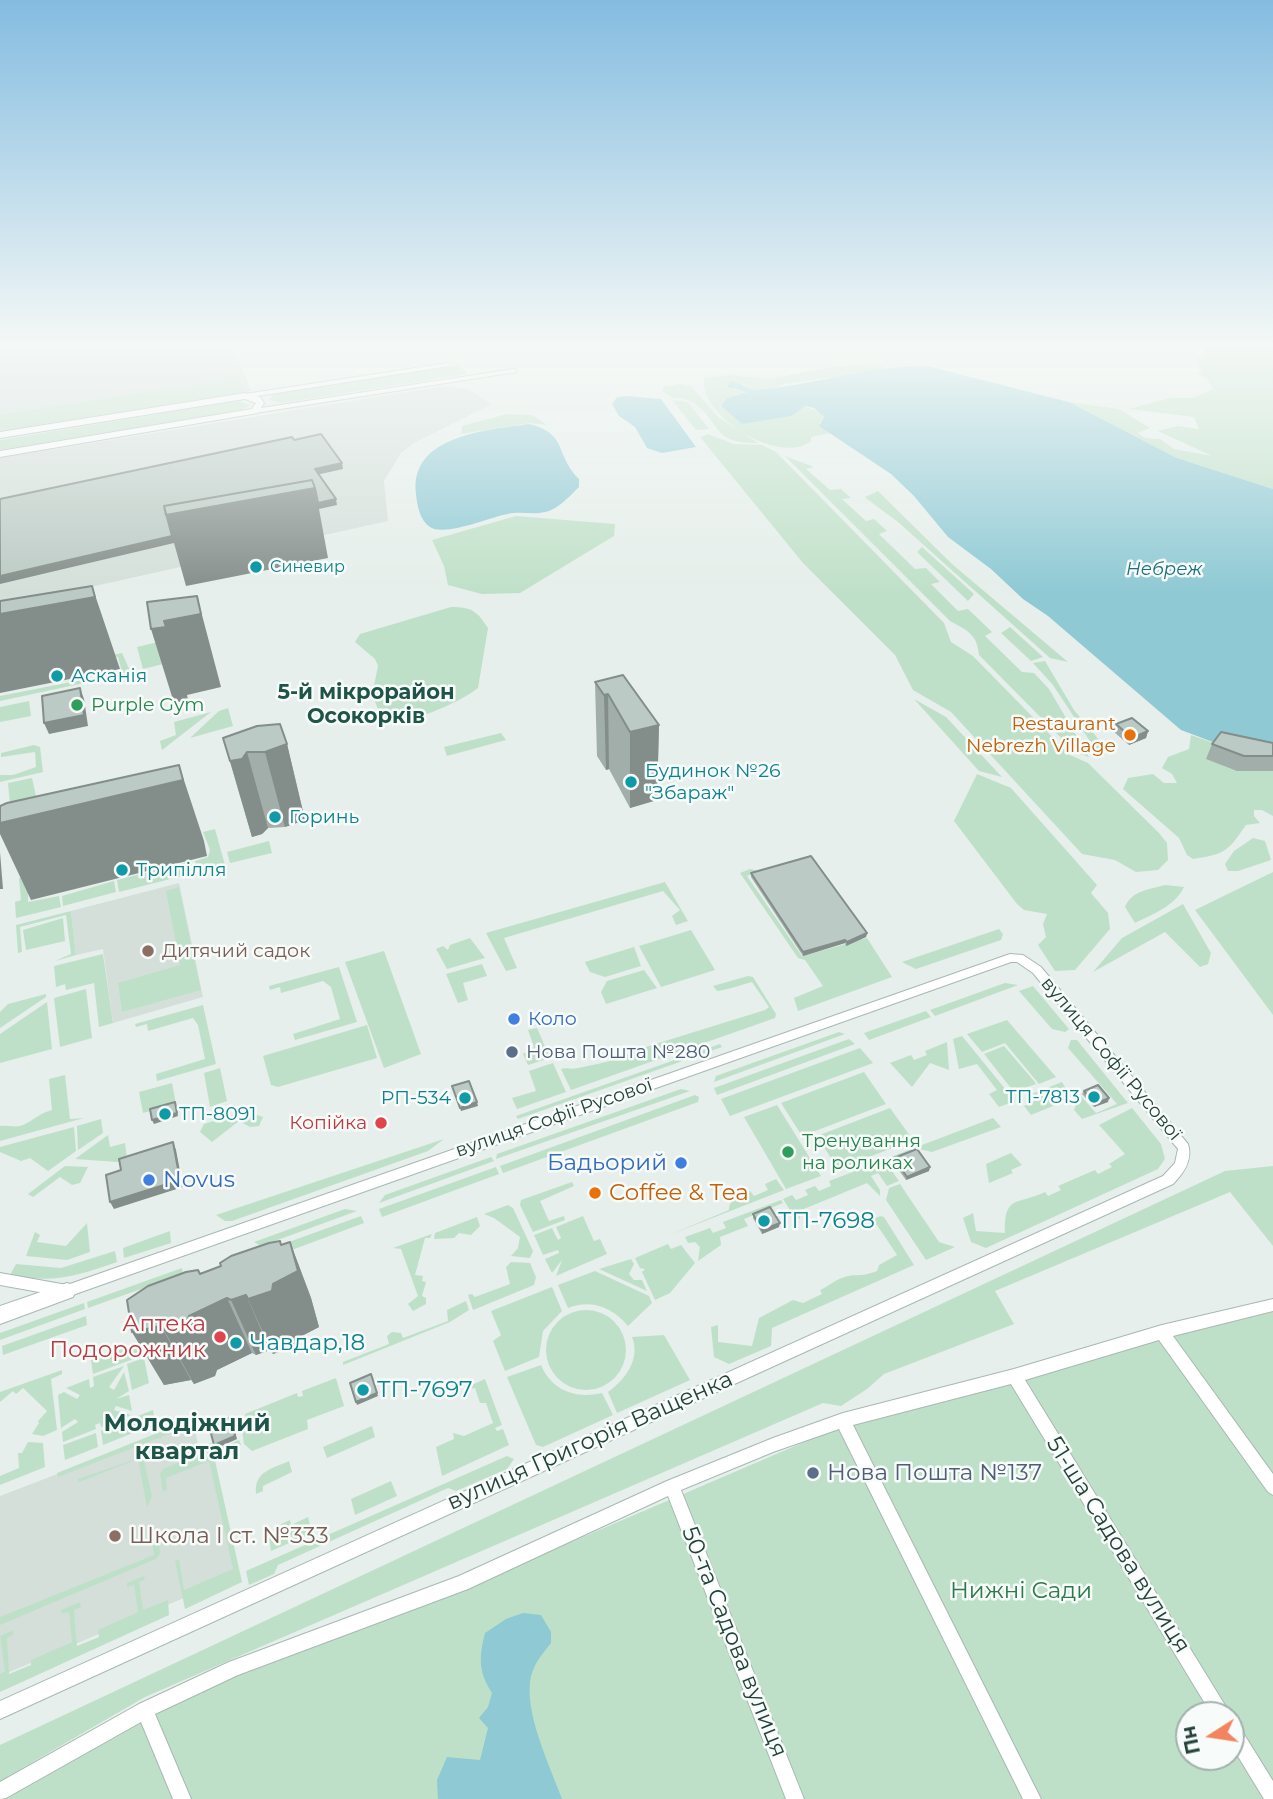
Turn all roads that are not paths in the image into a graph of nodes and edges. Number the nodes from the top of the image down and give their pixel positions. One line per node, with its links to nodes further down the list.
1 (57, 426): 3 (street)
2 (166, 426): 4 (street)
3 (0, 435)
4 (0, 454)
5 (1179, 1171): 7 (street, вулиця Софії Русової); 16 (street, вулиця Григорія Ващенка)
6 (0, 1279): 7 (street)
7 (67, 1291): 9 (street)
8 (1273, 1306): 10 (street)
9 (0, 1315)
10 (1162, 1332): 11 (street); 14 (street)
11 (1014, 1376): 12 (street); 15 (street, 51-ша Садова вулиця)
12 (843, 1419): 13 (street); 23 (street)
13 (672, 1486): 17 (street); 22 (street, 50-та Садова вулиця)
14 (1273, 1487)
15 (1213, 1701)
16 (0, 1710)
17 (145, 1710): 19 (street); 21 (street)
18 (1245, 1752): 20 (street)
19 (0, 1792)
20 (1273, 1797)
21 (183, 1799)
22 (795, 1799)
23 (1032, 1799)

